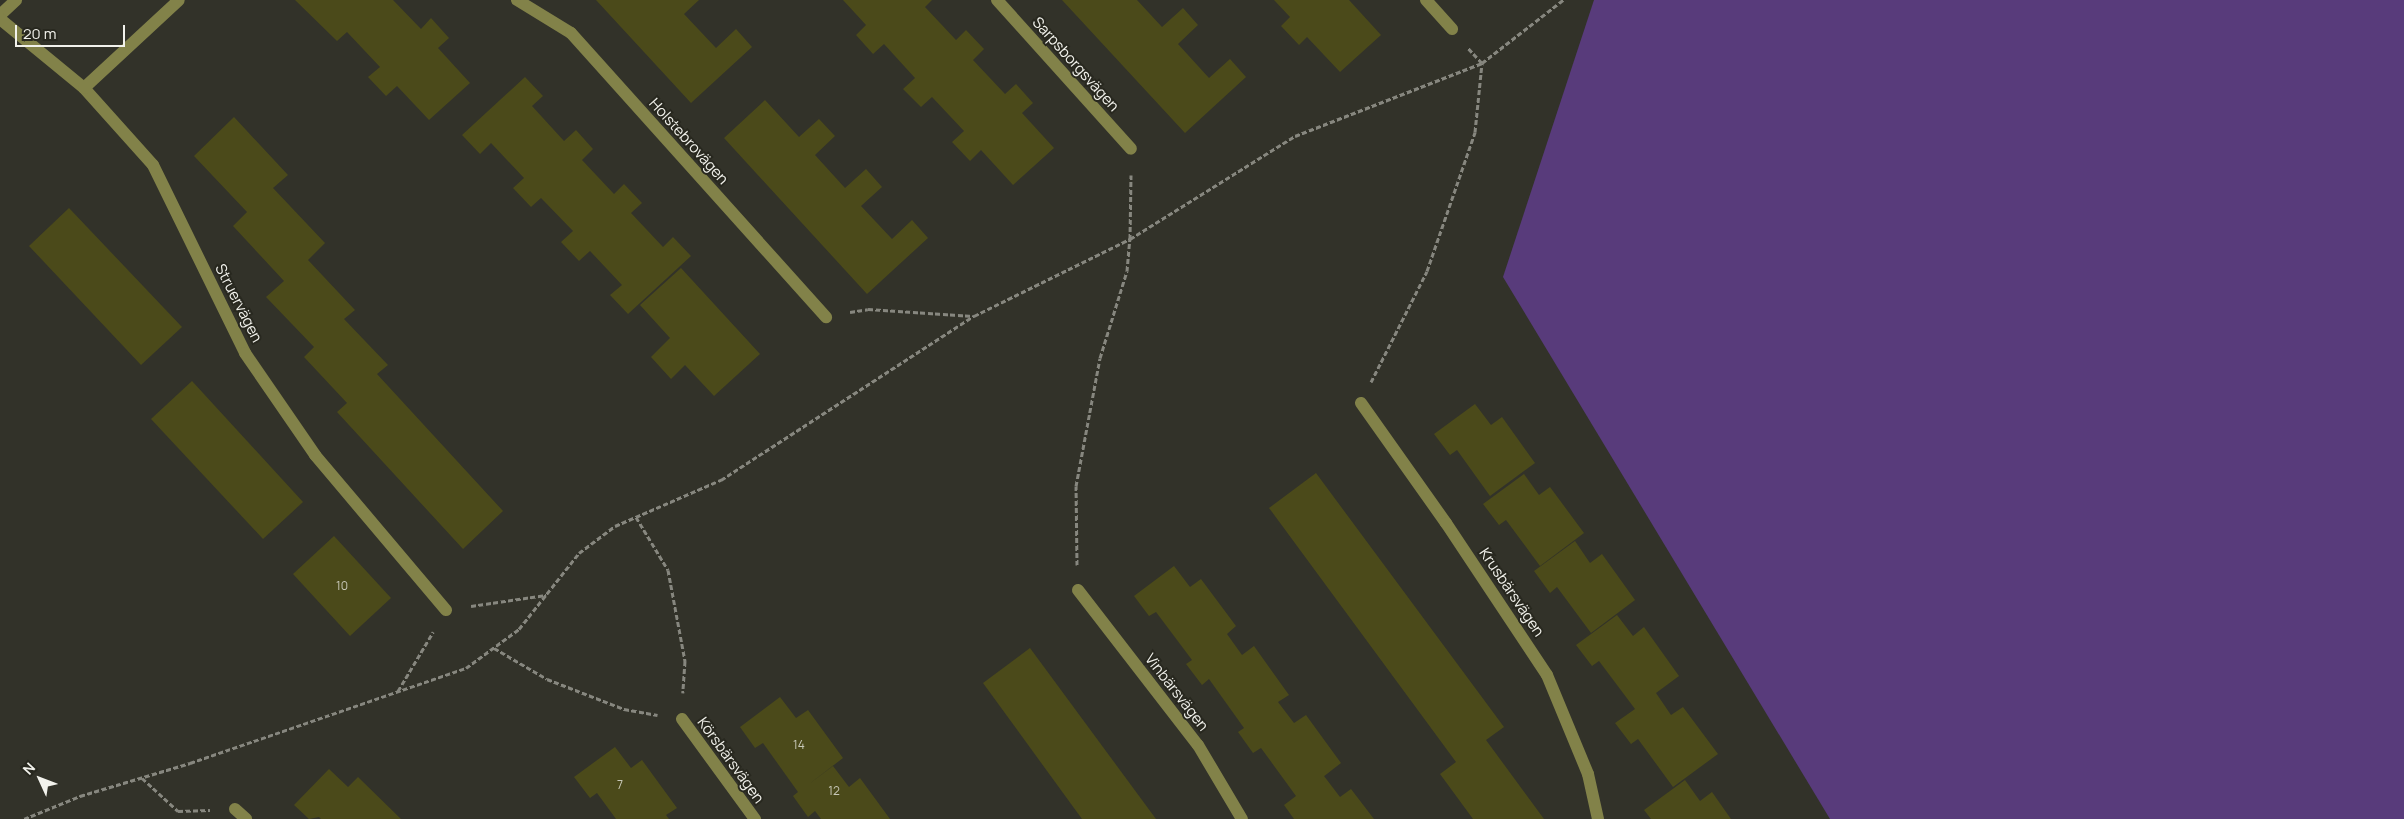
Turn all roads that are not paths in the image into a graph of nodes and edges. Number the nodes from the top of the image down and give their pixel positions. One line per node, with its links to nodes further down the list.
1 (16, 0): 6 (street)
2 (179, 0): 9 (street)
3 (517, 0): 11 (street, Holstebrovägen)
4 (997, 0): 10 (street, Sarpsborgsvägen)
5 (1426, 0): 8 (street)
6 (0, 15)
7 (0, 19): 9 (street, Struervägen)
8 (1452, 29)
9 (84, 88): 14 (street, Struervägen)
10 (1131, 149)
11 (826, 317)
12 (1361, 403): 20 (street, Krusbärsvägen)
13 (1078, 590): 19 (street, Vinbärsvägen)
14 (446, 610)
15 (682, 720): 18 (street, Körsbärsvägen)
16 (235, 809): 17 (street)
17 (246, 819)
18 (755, 819)
19 (1242, 819)
20 (1598, 819)

